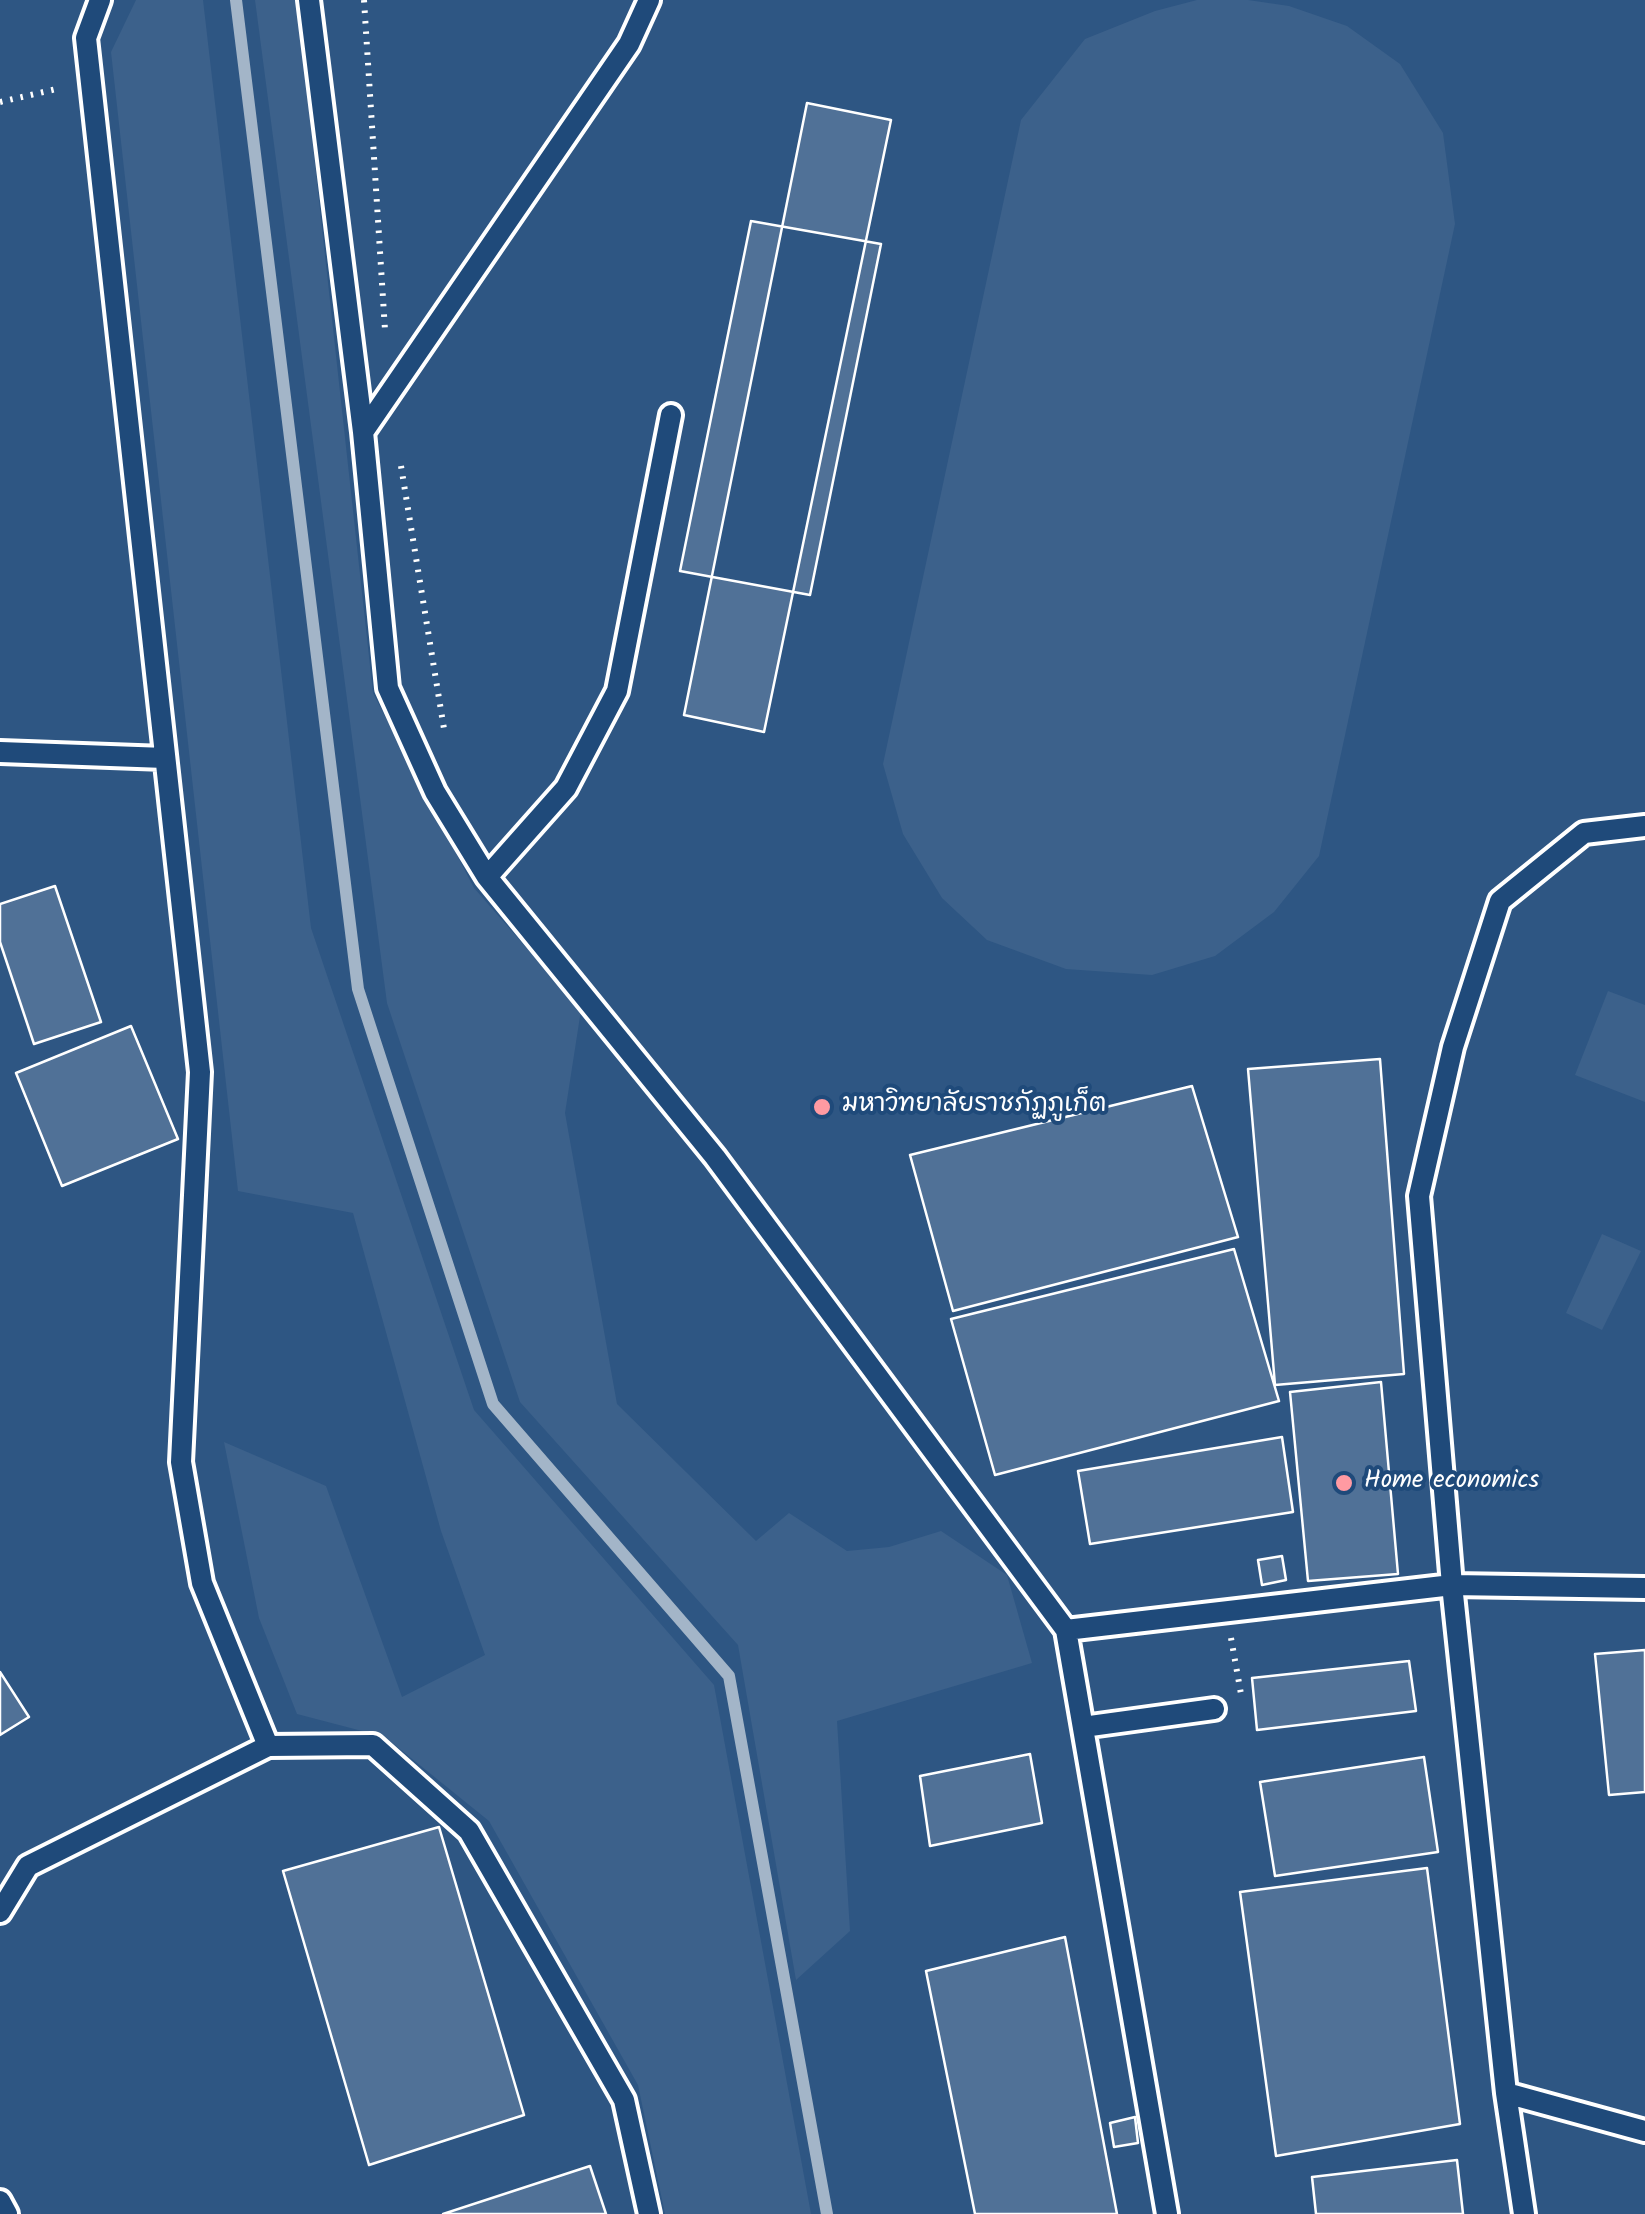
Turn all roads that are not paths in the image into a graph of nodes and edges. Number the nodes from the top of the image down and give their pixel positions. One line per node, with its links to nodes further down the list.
1 (100, 0): 7 (lane)
2 (309, 0): 5 (lane)
3 (649, 0): 5 (lane)
4 (670, 416): 9 (lane)
5 (363, 432): 9 (lane)
6 (0, 752): 7 (lane)
7 (165, 758): 15 (lane)
8 (1645, 826): 10 (lane)
9 (487, 877): 12 (lane)
10 (1452, 1585): 11 (lane); 12 (lane); 17 (lane)
11 (1645, 1588)
12 (1066, 1630): 14 (lane)
13 (1214, 1709): 14 (lane)
14 (1083, 1726): 22 (lane)
15 (268, 1746): 16 (lane); 21 (lane)
16 (0, 1912)
17 (1506, 2093): 18 (lane); 23 (lane)
18 (1645, 2132)
19 (0, 2200): 20 (lane)
20 (7, 2214)
21 (649, 2214)
22 (1167, 2214)
23 (1524, 2214)

